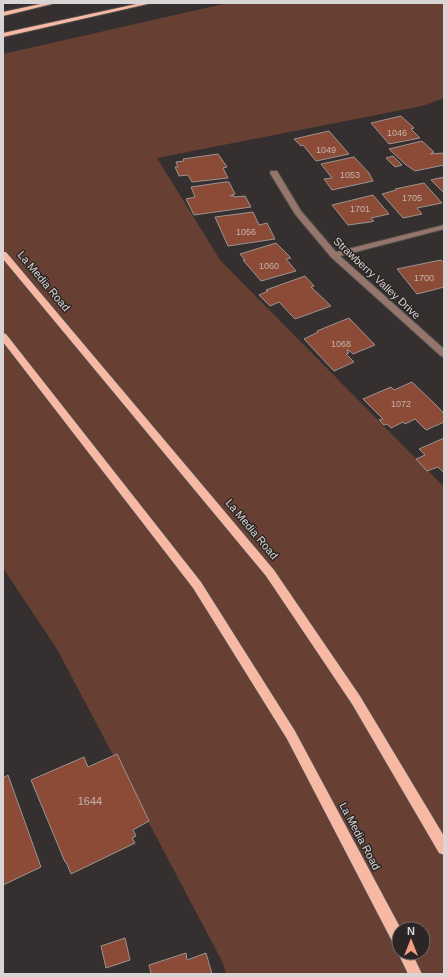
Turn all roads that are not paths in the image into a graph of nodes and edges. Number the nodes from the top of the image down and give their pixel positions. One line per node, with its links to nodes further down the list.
1 (52, 3): 3 (main road)
2 (149, 3): 4 (main road)
3 (3, 14)
4 (3, 35)
5 (274, 173): 8 (street, Strawberry Valley Drive)
6 (444, 227): 8 (street)
7 (3, 254): 11 (main road, La Media Road)
8 (334, 255): 10 (street, Strawberry Valley Drive)
9 (3, 336): 12 (main road, La Media Road)
10 (444, 354)
11 (444, 848)
12 (391, 925)
13 (409, 961): 14 (main road)
14 (415, 974)

